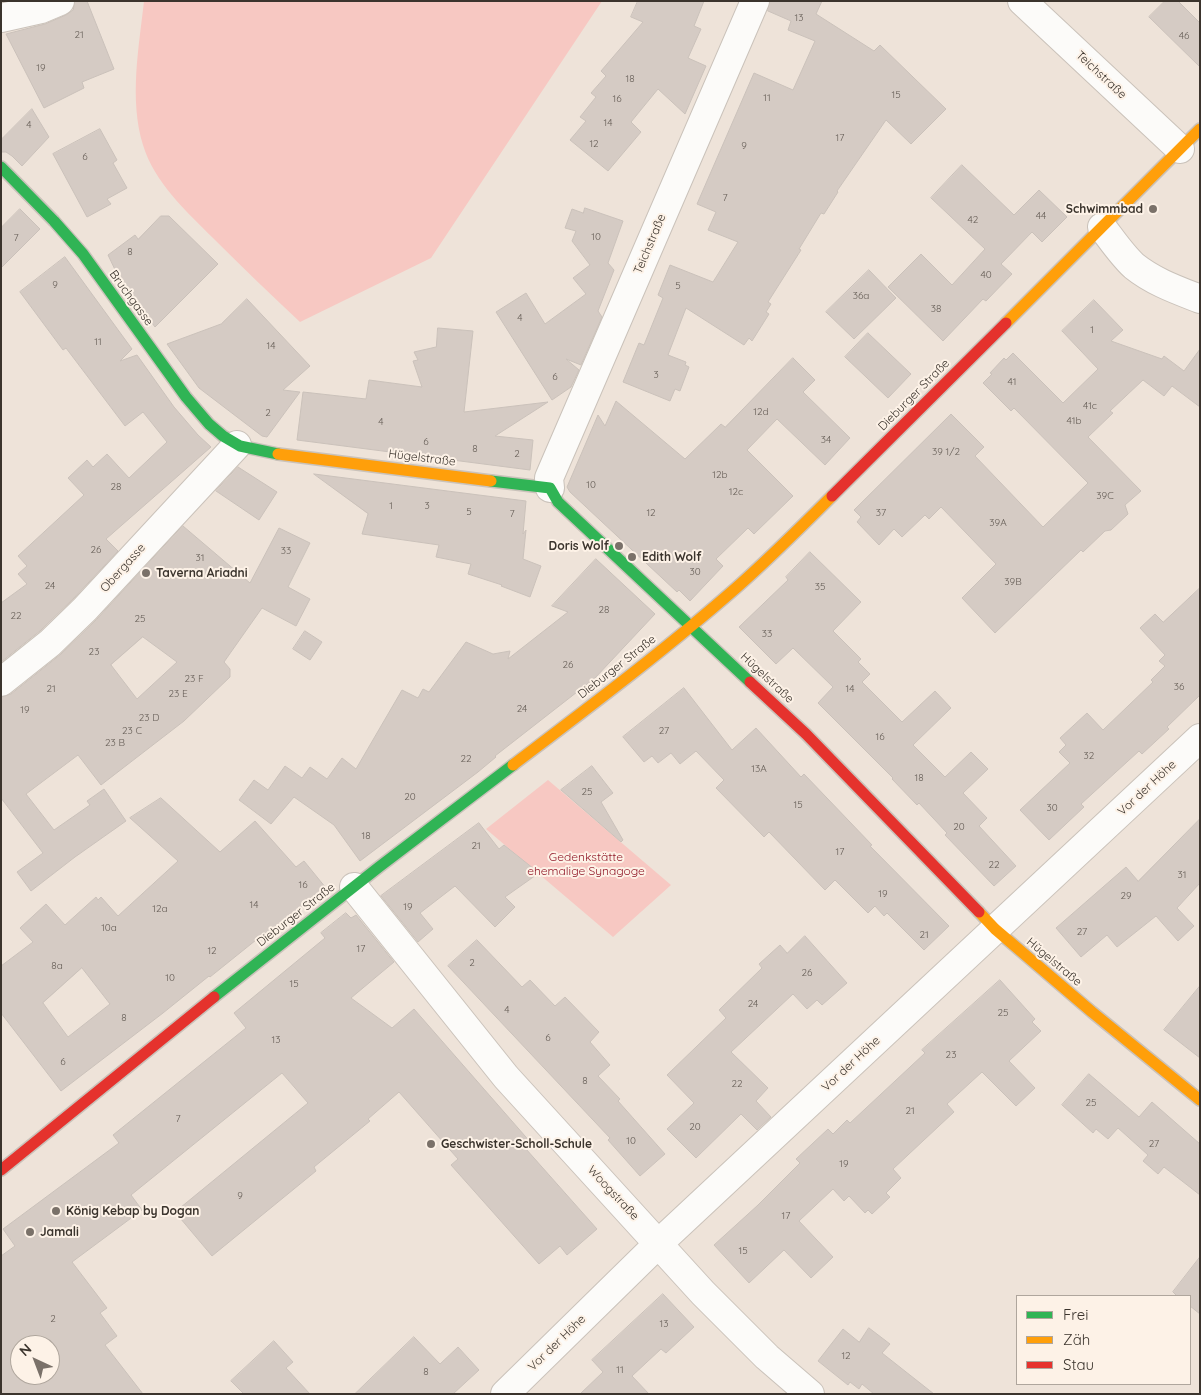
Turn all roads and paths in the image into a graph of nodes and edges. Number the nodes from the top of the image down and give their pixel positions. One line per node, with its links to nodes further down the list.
1 (60, 1): 4 (street)
2 (755, 1): 11 (street, Teichstraße)
3 (1022, 1): 6 (street, Teichstraße)
4 (1, 18)
5 (1200, 129): 6 (street, Dieburger Straße)
6 (1180, 149): 8 (street, Dieburger Straße)
7 (1, 167): 10 (street, Bruchgasse)
8 (1102, 228): 9 (street); 12 (street, Dieburger Straße)
9 (1200, 299)
10 (237, 445): 11 (street, Hügelstraße); 13 (street, Obergasse)
11 (550, 488): 12 (street, Hügelstraße)
12 (692, 627): 15 (street, Dieburger Straße); 16 (street, Hügelstraße)
13 (1, 682)
14 (1200, 738): 16 (street, Vor der Höhe)
15 (354, 887): 18 (street, Dieburger Straße); 19 (street, Woogstraße)
16 (995, 930): 17 (street, Hügelstraße); 19 (street, Vor der Höhe)
17 (1200, 1100)
18 (1, 1170)
19 (659, 1243): 20 (street, Vor der Höhe); 21 (street, Woogstraße)
20 (505, 1394)
21 (810, 1394)

